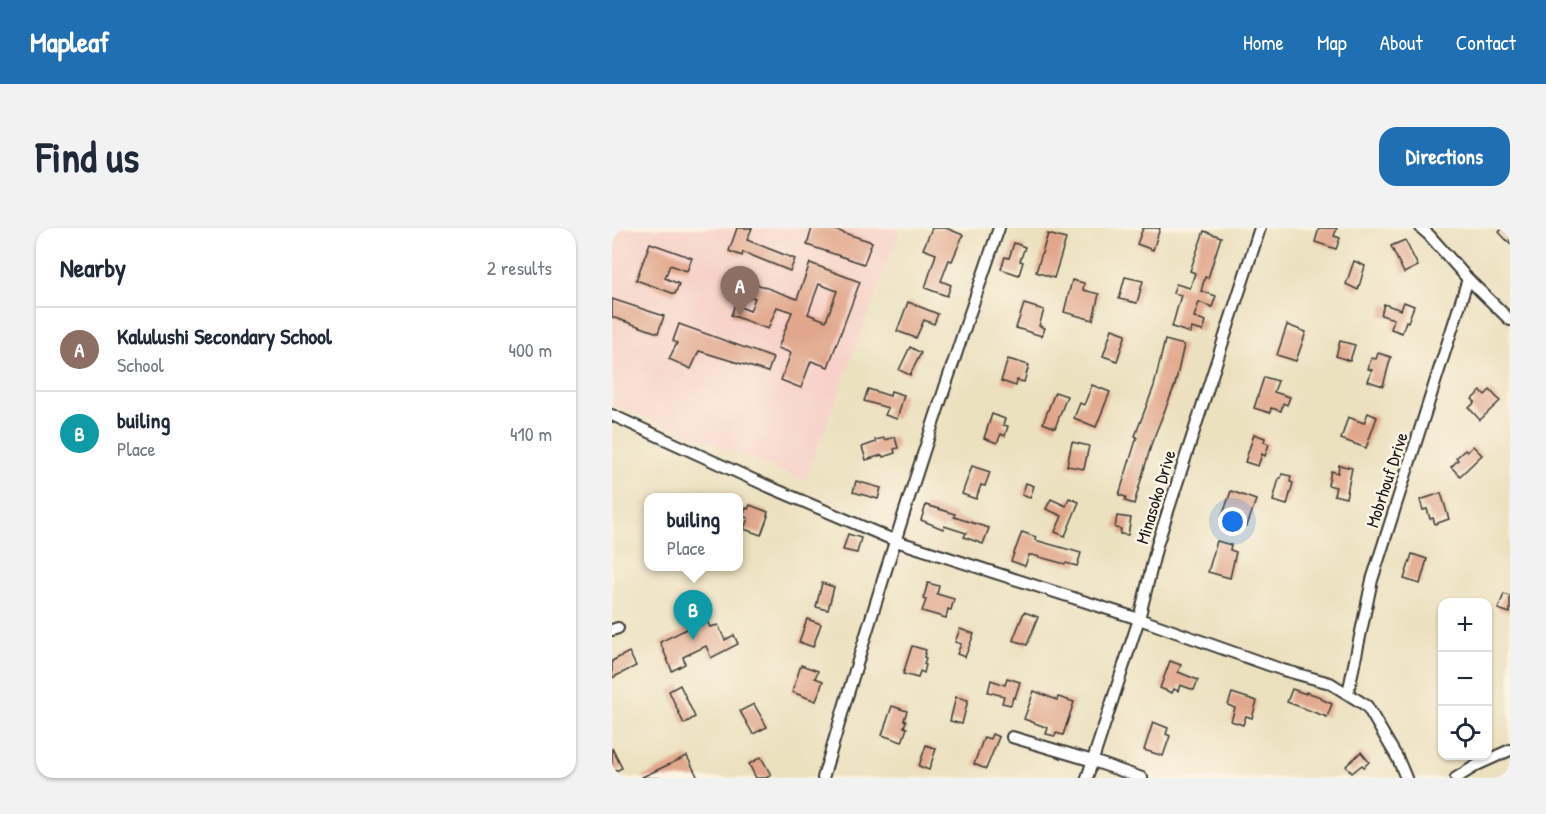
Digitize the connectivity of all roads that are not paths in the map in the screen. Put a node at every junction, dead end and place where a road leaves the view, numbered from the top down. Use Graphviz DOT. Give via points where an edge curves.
graph roads {
  1 [pos="999,228"];
  2 [pos="1260,228"];
  3 [pos="1421,228"];
  4 [pos="1468,279"];
  5 [pos="1510,320"];
  6 [pos="612,415"];
  7 [pos="896,541"];
  8 [pos="1139,619"];
  9 [pos="1348,693"];
  10 [pos="1012,737"];
  11 [pos="1510,750"];
  12 [pos="1093,761"];
  13 [pos="823,778"];
  14 [pos="1087,778"];
  15 [pos="1142,778"];
  16 [pos="1406,778"];
  17 [pos="1456,778"];
  1 -- 7 [label="street"];
  2 -- 8 [label="street, Minasoko Drive" via="1157,545"];
  3 -- 4 [label="street"];
  4 -- 5 [label="street"];
  4 -- 9 [label="street, Mobrhouf Drive" via="1372,580"];
  6 -- 7 [label="street"];
  7 -- 8 [label="street"];
  7 -- 13 [label="street"];
  8 -- 9 [label="street" via="1330,683"];
  8 -- 12 [label="street, Minasoko Drive"];
  9 -- 16 [label="street" via="1374,715"];
  10 -- 12 [label="street"];
  11 -- 17 [label="street"];
  12 -- 14 [label="street, Minasoko Drive"];
  12 -- 15 [label="street"];
}
